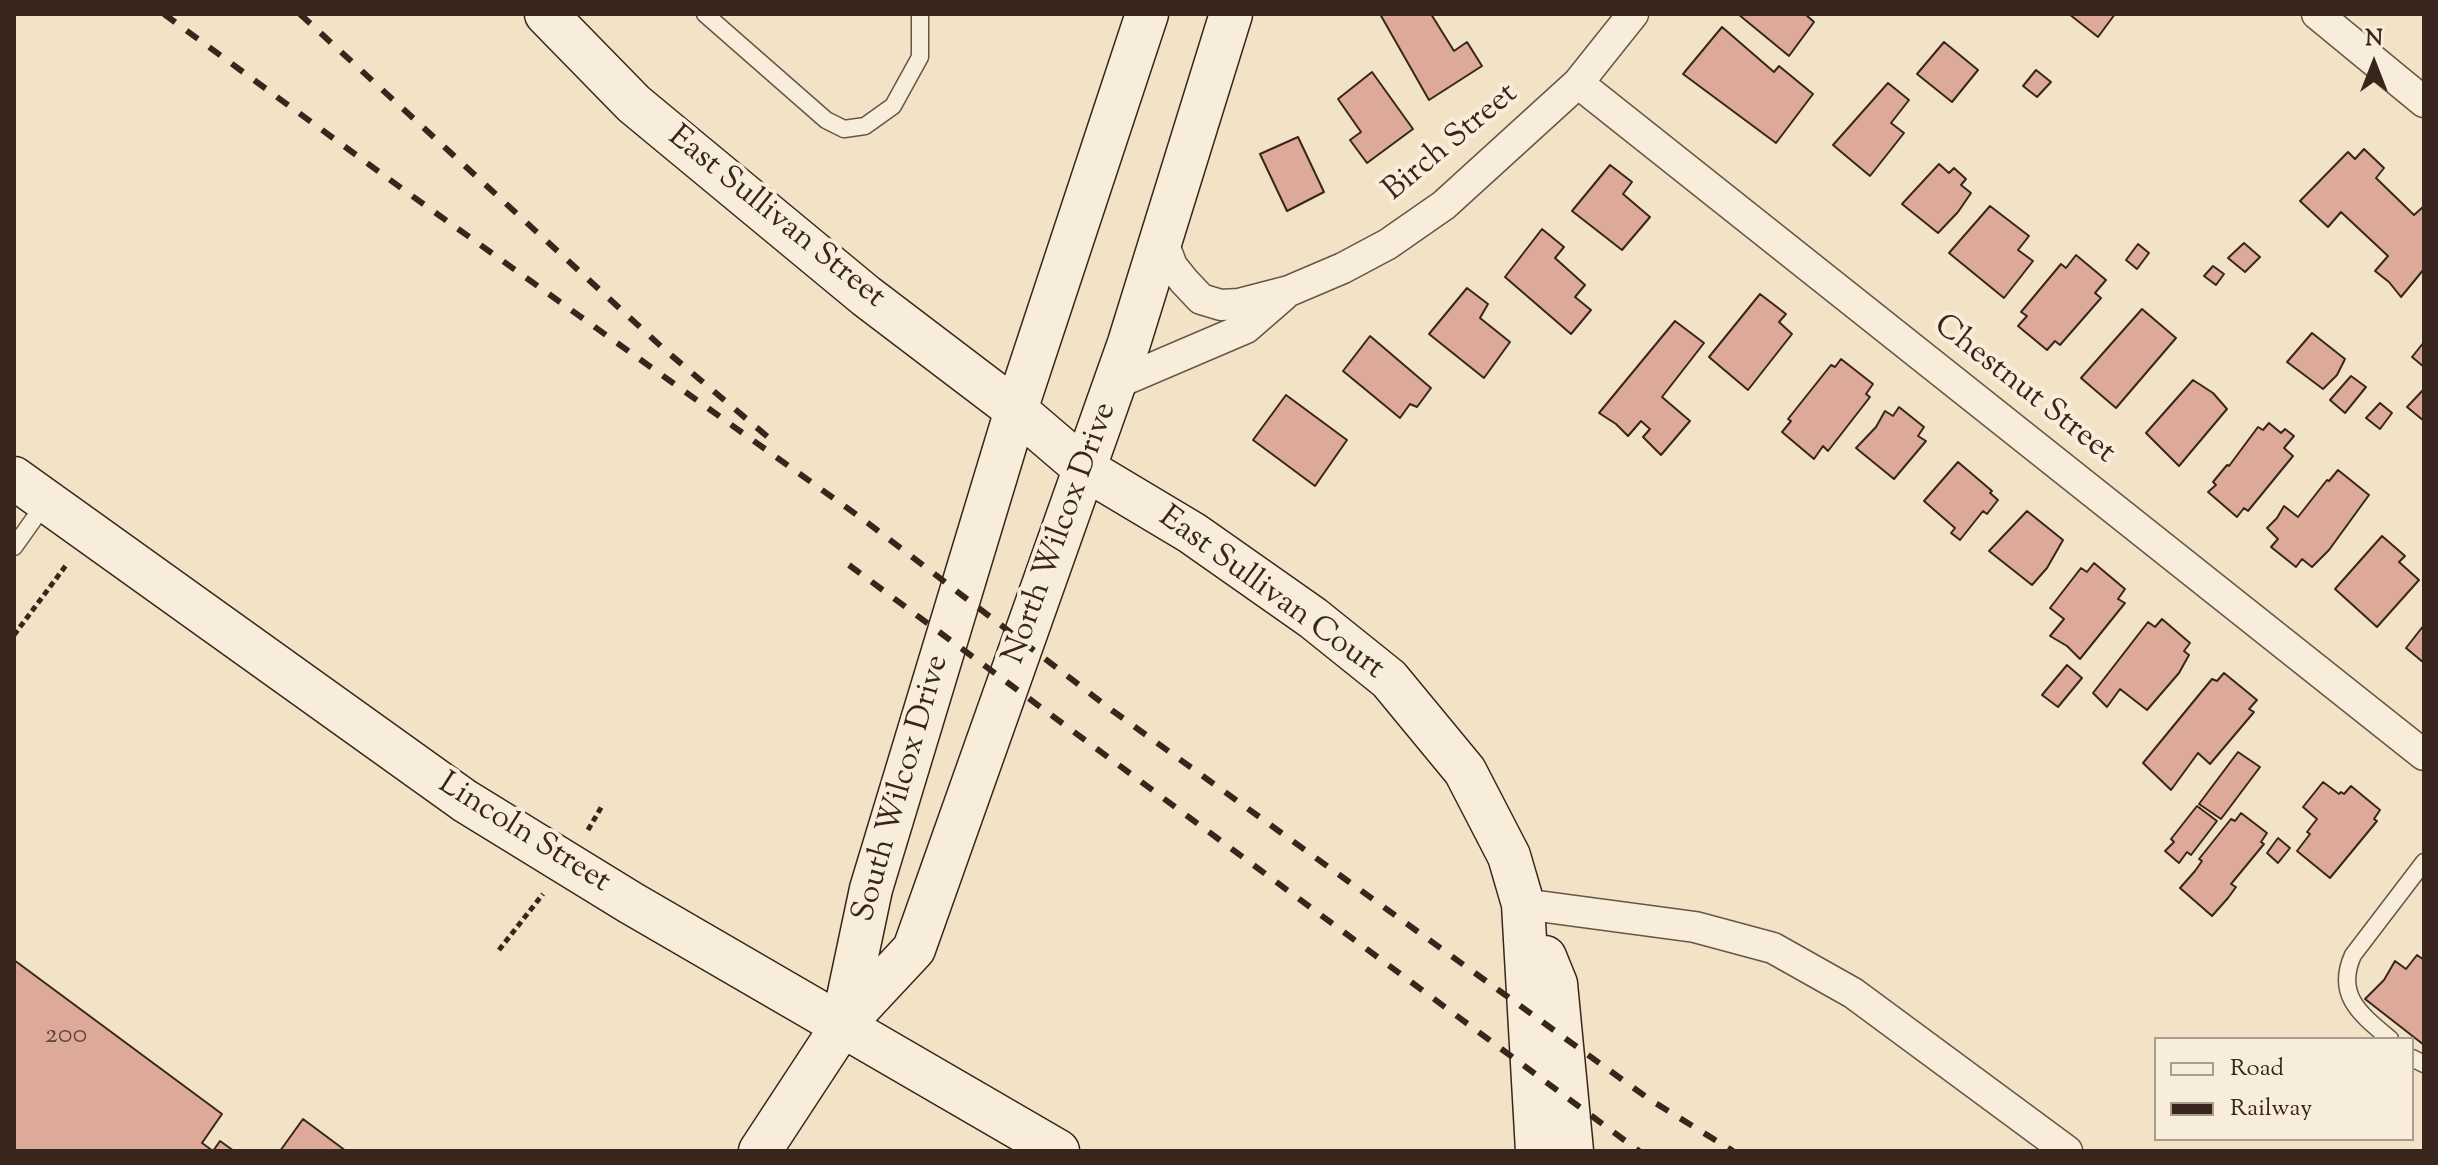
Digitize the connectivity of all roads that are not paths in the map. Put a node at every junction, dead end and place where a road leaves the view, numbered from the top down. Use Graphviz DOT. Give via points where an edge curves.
graph roads {
  1 [pos="546,14"];
  2 [pos="705,14"];
  3 [pos="920,14"];
  4 [pos="1147,14"];
  5 [pos="1231,14"];
  6 [pos="1633,14"];
  7 [pos="2317,14"];
  8 [pos="1578,83"];
  9 [pos="2424,102"];
  10 [pos="1162,240"];
  11 [pos="1289,291"];
  12 [pos="1115,384"];
  13 [pos="1016,410"];
  14 [pos="1085,469"];
  15 [pos="30,490"];
  16 [pos="14,547"];
  17 [pos="2424,755"];
  18 [pos="2424,862"];
  19 [pos="1523,904"];
  20 [pos="842,1026"];
  21 [pos="2388,1037"];
  22 [pos="760,1151"];
  23 [pos="1058,1151"];
  24 [pos="1537,1151"];
  25 [pos="1572,1151"];
  26 [pos="2067,1151"];
  1 -- 13 [label="main road, East Sullivan Street" via="634,104 866,296"];
  2 -- 3 [label="lane" via="826,120 844,129 865,126 893,106 920,57"];
  4 -- 13 [label="main road"];
  5 -- 10 [label="main road, North Wilcox Drive"];
  6 -- 8 [label="street, Birch Street"];
  7 -- 9 [label="street"];
  8 -- 11 [label="street, Birch Street" via="1444,205 1388,244"];
  8 -- 17 [label="street, Chestnut Street"];
  10 -- 11 [label="street, Birch Street" via="1172,266 1201,299 1239,304"];
  10 -- 12 [label="main road, North Wilcox Drive"];
  11 -- 12 [label="street, Birch Street" via="1246,328"];
  12 -- 14 [label="main road, North Wilcox Drive"];
  13 -- 14 [label="main road, East Sullivan Court"];
  13 -- 20 [label="main road, South Wilcox Drive" via="871,889"];
  14 -- 19 [label="main road, East Sullivan Court" via="1192,533 1389,679 1465,771 1509,856"];
  14 -- 20 [label="main road, North Wilcox Drive" via="914,949"];
  15 -- 16 [label="lane"];
  15 -- 20 [label="main road, Lincoln Street" via="465,801"];
  18 -- 21 [label="lane" via="2346,971 2350,999"];
  19 -- 24 [label="main road, East Sullivan Court"];
  19 -- 25 [label="main road" via="1556,984"];
  19 -- 26 [label="street" via="1695,927 1773,948 1853,993"];
  20 -- 22 [label="main road, South Wilcox Drive"];
  20 -- 23 [label="main road, Lincoln Street"];
}
